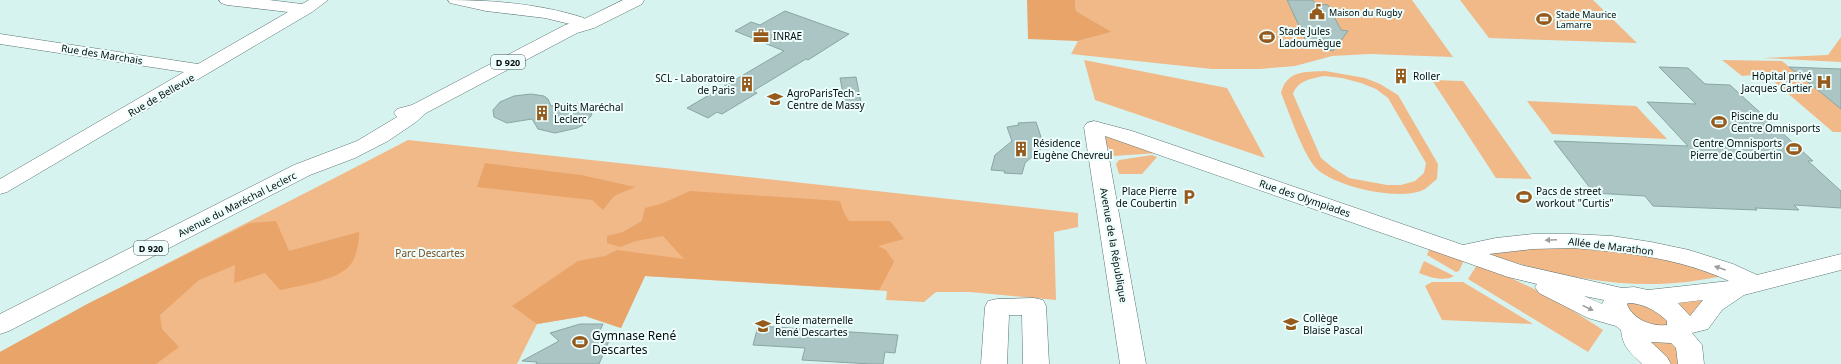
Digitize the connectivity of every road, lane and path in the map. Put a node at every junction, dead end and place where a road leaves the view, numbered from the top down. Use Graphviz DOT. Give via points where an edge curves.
graph roads {
  1 [pos="227,0"];
  2 [pos="456,0"];
  3 [pos="615,0"];
  4 [pos="636,0"];
  5 [pos="313,5"];
  6 [pos="574,24"];
  7 [pos="0,38"];
  8 [pos="203,70"];
  9 [pos="1094,127"];
  10 [pos="0,188"];
  11 [pos="1462,253"];
  12 [pos="1841,262"];
  13 [pos="1516,272"];
  14 [pos="1747,286"];
  15 [pos="1622,296"];
  16 [pos="1649,298"];
  17 [pos="1628,323"];
  18 [pos="0,325"];
  19 [pos="1678,330"];
  20 [pos="994,364"];
  21 [pos="1036,364"];
  22 [pos="1133,364"];
  23 [pos="1658,364"];
  24 [pos="1691,364"];
  1 -- 5 [label="street"];
  2 -- 6 [label="street" via="473,5 504,6 562,16"];
  3 -- 6 [label="main road, Avenue du Maréchal Leclerc / D 920"];
  4 -- 6 [label="main road, Avenue du Maréchal Leclerc / D 920" via="588,24"];
  5 -- 8 [label="street, Rue de Bellevue"];
  6 -- 18 [label="main road, Avenue du Maréchal Leclerc / D 920" via="419,109 410,118 372,140 329,162 302,170"];
  7 -- 8 [label="street, Rue des Marchais"];
  8 -- 10 [label="street, Rue de Bellevue"];
  9 -- 11 [label="street, Rue des Olympiades" via="1125,135"];
  9 -- 22 [label="street, Avenue de la République" via="1117,253"];
  11 -- 13 [label="street, Rue des Olympiades"];
  14 -- 11 [label="street, Allée de Marathon, one-way" via="1728,271 1671,254 1576,240 1518,241"];
  12 -- 14 [label="street"];
  13 -- 15 [label="street, Rue des Olympiades"];
  13 -- 17 [label="street, Rue des Olympiades, one-way" via="1597,312"];
  14 -- 16 [label="street"];
  14 -- 19 [label="street, Rue des Olympiades" via="1713,304 1699,323"];
  15 -- 16 [label="street, Rue des Olympiades"];
  15 -- 17 [label="street" via="1616,299 1614,308"];
  16 -- 19 [label="street" via="1676,314 1680,321"];
  17 -- 19 [label="street, Rue des Olympiades" via="1652,334 1662,335"];
  17 -- 23 [label="street" via="1635,342"];
  19 -- 24 [label="street" via="1689,345"];
  20 -- 21 [label="street" via="997,307 1034,306"];
}
